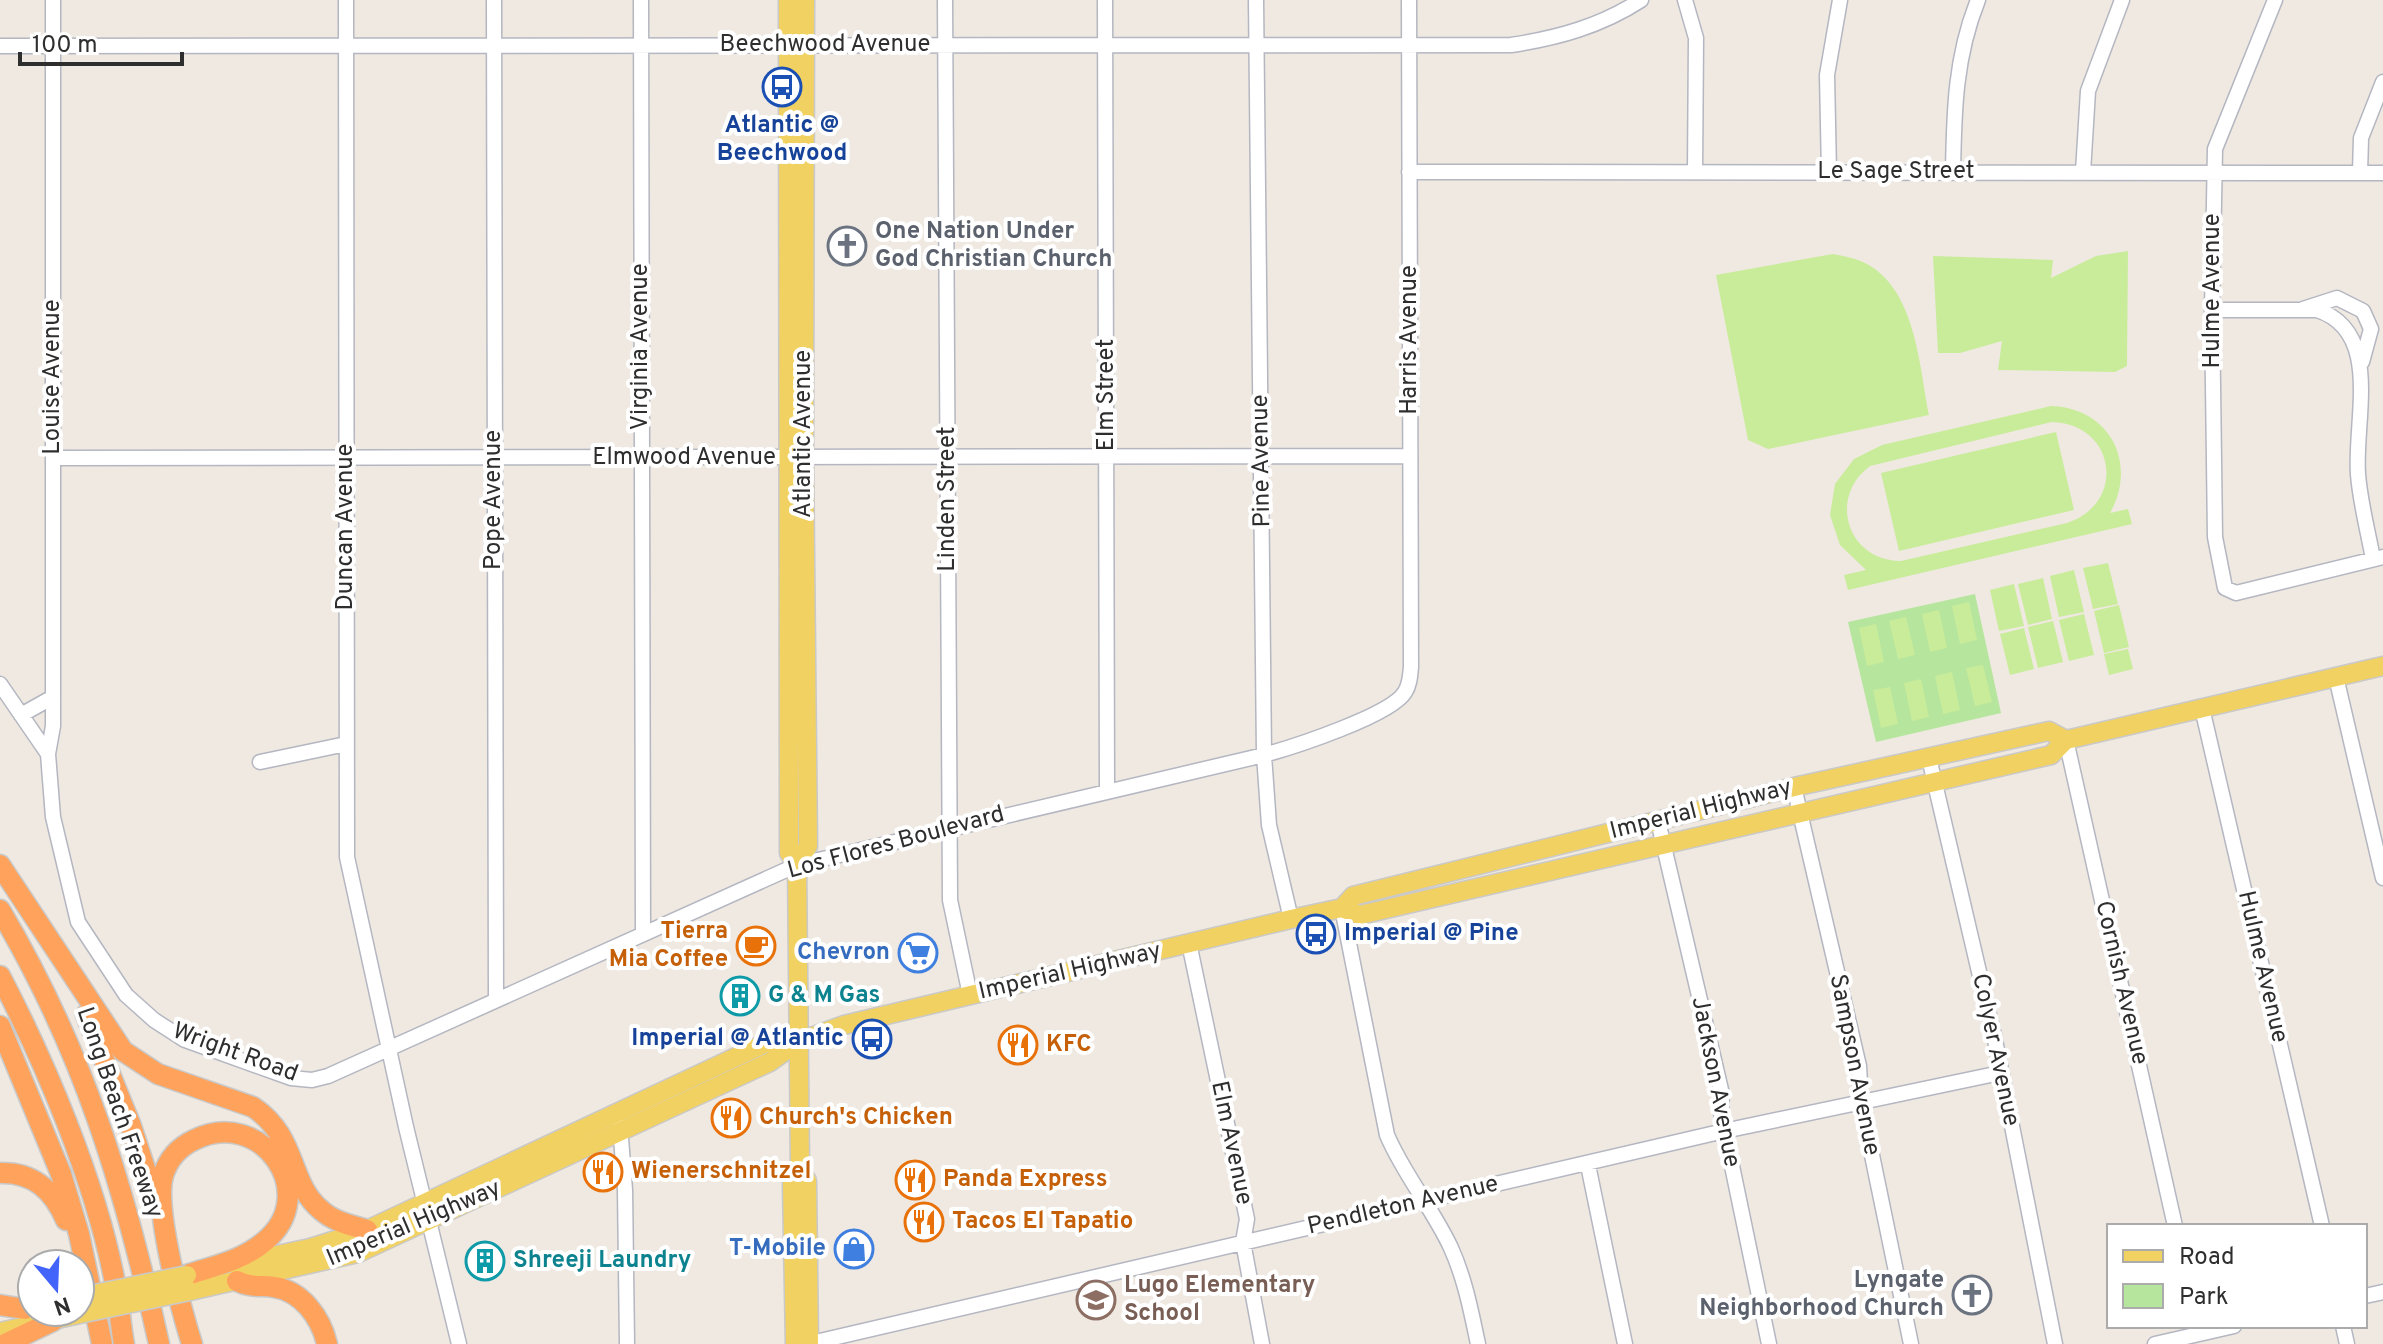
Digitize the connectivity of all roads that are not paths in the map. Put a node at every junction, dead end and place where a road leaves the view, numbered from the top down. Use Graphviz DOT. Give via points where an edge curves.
graph roads {
  1 [pos="53,0"];
  2 [pos="346,0"];
  3 [pos="494,0"];
  4 [pos="641,0"];
  5 [pos="788,0"];
  6 [pos="805,0"];
  7 [pos="945,0"];
  8 [pos="1105,0"];
  9 [pos="1256,0"];
  10 [pos="1409,0"];
  11 [pos="1641,0"];
  12 [pos="1685,0"];
  13 [pos="1840,0"];
  14 [pos="1978,0"];
  15 [pos="2122,0"];
  16 [pos="2275,0"];
  17 [pos="1105,44"];
  18 [pos="947,45"];
  19 [pos="1256,45"];
  20 [pos="1409,45"];
  21 [pos="0,46"];
  22 [pos="53,46"];
  23 [pos="346,46"];
  24 [pos="494,46"];
  25 [pos="641,46"];
  26 [pos="796,46"];
  27 [pos="2383,82"];
  28 [pos="1409,172"];
  29 [pos="1695,172"];
  30 [pos="1953,172"];
  31 [pos="2083,172"];
  32 [pos="2214,172"];
  33 [pos="1829,173"];
  34 [pos="2360,173"];
  35 [pos="2383,173"];
  36 [pos="2303,309"];
  37 [pos="2212,310"];
  38 [pos="2362,362"];
  39 [pos="1262,456"];
  40 [pos="1410,456"];
  41 [pos="53,458"];
  42 [pos="494,458"];
  43 [pos="641,458"];
  44 [pos="796,458"];
  45 [pos="948,458"];
  46 [pos="1108,458"];
  47 [pos="346,459"];
  48 [pos="2378,558"];
  49 [pos="2383,666"];
  50 [pos="2336,677"];
  51 [pos="1410,679"];
  52 [pos="0,684"];
  53 [pos="53,697"];
  54 [pos="2202,708"];
  55 [pos="21,715"];
  56 [pos="2066,740"];
  57 [pos="346,744"];
  58 [pos="48,754"];
  59 [pos="1264,755"];
  60 [pos="1929,758"];
  61 [pos="260,762"];
  62 [pos="1935,781"];
  63 [pos="1794,787"];
  64 [pos="1107,789"];
  65 [pos="1797,813"];
  66 [pos="1658,821"];
  67 [pos="948,827"];
  68 [pos="1664,843"];
  69 [pos="0,865"];
  70 [pos="797,865"];
  71 [pos="2383,878"];
  72 [pos="1342,908"];
  73 [pos="0,910"];
  74 [pos="1291,919"];
  75 [pos="643,934"];
  76 [pos="1189,943"];
  77 [pos="55,950"];
  78 [pos="0,976"];
  79 [pos="970,995"];
  80 [pos="496,999"];
  81 [pos="0,1026"];
  82 [pos="800,1041"];
  83 [pos="390,1049"];
  84 [pos="2000,1073"];
  85 [pos="1861,1102"];
  86 [pos="617,1111"];
  87 [pos="1724,1131"];
  88 [pos="622,1133"];
  89 [pos="1588,1165"];
  90 [pos="800,1168"];
  91 [pos="0,1173"];
  92 [pos="1424,1202"];
  93 [pos="424,1203"];
  94 [pos="431,1222"];
  95 [pos="2175,1224"];
  96 [pos="2322,1224"];
  97 [pos="367,1230"];
  98 [pos="1243,1242"];
  99 [pos="169,1243"];
  100 [pos="77,1248"];
  101 [pos="81,1248"];
  102 [pos="237,1281"];
  103 [pos="189,1283"];
  104 [pos="96,1302"];
  105 [pos="96,1320"];
  106 [pos="184,1320"];
  107 [pos="38,1328"];
  108 [pos="2226,1328"];
  109 [pos="2197,1335"];
  110 [pos="100,1341"];
  111 [pos="5,1344"];
  112 [pos="124,1344"];
  113 [pos="159,1344"];
  114 [pos="186,1344"];
  115 [pos="192,1344"];
  116 [pos="327,1344"];
  117 [pos="459,1344"];
  118 [pos="627,1344"];
  119 [pos="795,1344"];
  120 [pos="808,1344"];
  121 [pos="1262,1344"];
  122 [pos="1478,1344"];
  123 [pos="1625,1344"];
  124 [pos="1769,1344"];
  125 [pos="1911,1344"];
  126 [pos="2055,1344"];
  127 [pos="2155,1344"];
  1 -- 22 [label="street, Louise Avenue"];
  2 -- 23 [label="street, Duncan Avenue"];
  3 -- 24 [label="street, Pope Avenue"];
  4 -- 25 [label="street, Virginia Avenue"];
  5 -- 26 [label="main road, Atlantic Avenue"];
  6 -- 26 [label="main road, Atlantic Avenue"];
  7 -- 18 [label="street, Linden Street"];
  8 -- 17 [label="street, Elm Street"];
  9 -- 19 [label="street, Pine Avenue"];
  10 -- 20 [label="street, Harris Avenue"];
  11 -- 20 [label="street, Beechwood Avenue" via="1602,22 1541,41"];
  12 -- 29 [label="street" via="1696,38"];
  13 -- 33 [label="street" via="1827,75"];
  14 -- 30 [label="street" via="1956,78"];
  15 -- 31 [label="street" via="2088,91"];
  16 -- 32 [label="street, Hulme Avenue" via="2215,149"];
  17 -- 18 [label="street, Beechwood Avenue"];
  17 -- 19 [label="street, Beechwood Avenue"];
  17 -- 46 [label="street, Elm Street"];
  18 -- 26 [label="street, Beechwood Avenue"];
  18 -- 45 [label="street, Linden Street"];
  19 -- 20 [label="street, Beechwood Avenue"];
  19 -- 39 [label="street, Pine Avenue"];
  20 -- 28 [label="street, Harris Avenue"];
  21 -- 22 [label="street, Beechwood Avenue"];
  22 -- 23 [label="street, Beechwood Avenue"];
  22 -- 41 [label="street, Louise Avenue"];
  23 -- 24 [label="street, Beechwood Avenue"];
  23 -- 47 [label="street, Duncan Avenue"];
  24 -- 25 [label="street, Beechwood Avenue"];
  24 -- 42 [label="street, Pope Avenue"];
  25 -- 26 [label="street, Beechwood Avenue"];
  25 -- 43 [label="street, Virginia Avenue"];
  26 -- 44 [label="main road, Atlantic Avenue"];
  27 -- 34 [label="street" via="2361,138"];
  28 -- 29 [label="street, Le Sage Street"];
  28 -- 40 [label="street, Harris Avenue"];
  29 -- 33 [label="street, Le Sage Street"];
  30 -- 31 [label="street, Le Sage Street"];
  30 -- 33 [label="street, Le Sage Street"];
  31 -- 32 [label="street, Le Sage Street"];
  32 -- 34 [label="street, Le Sage Street"];
  32 -- 37 [label="street, Hulme Avenue"];
  34 -- 35 [label="street, Le Sage Street"];
  36 -- 37 [label="street"];
  36 -- 38 [label="street" via="2330,314 2343,324 2359,347"];
  36 -- 38 [label="street" via="2337,298 2363,311 2371,329"];
  37 -- 48 [label="street, Hulme Avenue" via="2215,537 2222,584 2229,592"];
  38 -- 48 [label="street" via="2358,474"];
  39 -- 40 [label="street, Elmwood Avenue"];
  39 -- 46 [label="street, Elmwood Avenue"];
  39 -- 59 [label="street, Pine Avenue"];
  40 -- 51 [label="street, Harris Avenue"];
  41 -- 47 [label="street, Elmwood Avenue"];
  41 -- 53 [label="street, Louise Avenue"];
  42 -- 43 [label="street, Elmwood Avenue"];
  42 -- 47 [label="street, Elmwood Avenue"];
  42 -- 80 [label="street, Pope Avenue"];
  43 -- 44 [label="street, Elmwood Avenue"];
  43 -- 75 [label="street, Virginia Avenue"];
  44 -- 45 [label="street, Elmwood Avenue"];
  44 -- 70 [label="main road, Atlantic Avenue" via="808,846"];
  45 -- 46 [label="street, Elmwood Avenue"];
  45 -- 67 [label="street, Linden Street"];
  46 -- 64 [label="street, Elm Street"];
  47 -- 57 [label="street, Duncan Avenue"];
  49 -- 50 [label="main road, Imperial Highway"];
  50 -- 54 [label="main road, Imperial Highway"];
  50 -- 71 [label="street"];
  51 -- 59 [label="street, Los Flores Boulevard" via="1405,693 1388,706 1332,733"];
  52 -- 55 [label="street"];
  53 -- 55 [label="street"];
  53 -- 58 [label="street, Louise Avenue"];
  54 -- 56 [label="main road, Imperial Highway"];
  54 -- 96 [label="street, Hulme Avenue"];
  55 -- 58 [label="street"];
  56 -- 60 [label="main road, Imperial Highway" via="2049,731"];
  56 -- 62 [label="main road, Imperial Highway" via="2051,755"];
  56 -- 95 [label="street, Cornish Avenue"];
  57 -- 61 [label="street"];
  57 -- 83 [label="street, Duncan Avenue" via="348,872"];
  58 -- 83 [label="street, Wright Road" via="53,817 78,922 126,995 154,1020 185,1040 300,1080 321,1078"];
  59 -- 64 [label="street, Los Flores Boulevard"];
  59 -- 74 [label="street, Pine Avenue" via="1269,825"];
  60 -- 62 [label="street, Colyer Avenue"];
  60 -- 63 [label="main road, Imperial Highway"];
  62 -- 65 [label="main road, Imperial Highway"];
  62 -- 84 [label="street, Colyer Avenue"];
  63 -- 65 [label="street, Sampson Avenue"];
  63 -- 66 [label="main road, Imperial Highway"];
  64 -- 67 [label="street, Los Flores Boulevard"];
  65 -- 68 [label="main road, Imperial Highway"];
  65 -- 85 [label="street, Sampson Avenue" via="1859,1066"];
  66 -- 68 [label="street, Jackson Avenue"];
  66 -- 72 [label="main road, Imperial Highway" via="1353,896"];
  67 -- 70 [label="street, Los Flores Boulevard"];
  67 -- 79 [label="street, Linden Street" via="950,900"];
  68 -- 72 [label="main road, Imperial Highway" via="1360,915"];
  68 -- 87 [label="street, Jackson Avenue" via="1722,1094"];
  69 -- 77 [label="highway"];
  70 -- 75 [label="street, Los Flores Boulevard"];
  70 -- 82 [label="main road, Atlantic Avenue"];
  72 -- 74 [label="main road, Imperial Highway"];
  72 -- 92 [label="street" via="1387,1135"];
  73 -- 113 [label="highway, Long Beach Freeway" via="54,1006 82,1071 129,1213"];
  74 -- 76 [label="main road, Imperial Highway"];
  75 -- 80 [label="street, Los Flores Boulevard"];
  76 -- 79 [label="main road, Imperial Highway"];
  76 -- 98 [label="street, Elm Avenue" via="1247,1219"];
  77 -- 97 [label="highway" via="123,1051 150,1071 265,1115 283,1135 318,1209"];
  77 -- 99 [label="highway" via="109,1069"];
  78 -- 112 [label="highway" via="76,1151 114,1276"];
  79 -- 82 [label="main road, Imperial Highway"];
  80 -- 83 [label="street, Los Flores Boulevard"];
  81 -- 101 [label="highway" via="61,1174"];
  82 -- 86 [label="main road, Imperial Highway" via="766,1043"];
  82 -- 88 [label="main road, Imperial Highway" via="770,1062"];
  82 -- 90 [label="main road, Atlantic Avenue"];
  83 -- 93 [label="street"];
  84 -- 85 [label="street, Pendleton Avenue"];
  84 -- 126 [label="street, Colyer Avenue"];
  85 -- 87 [label="street, Pendleton Avenue"];
  85 -- 125 [label="street, Sampson Avenue"];
  86 -- 88 [label="street"];
  86 -- 93 [label="main road, Imperial Highway"];
  87 -- 89 [label="street, Pendleton Avenue"];
  87 -- 124 [label="street, Jackson Avenue"];
  88 -- 94 [label="main road, Imperial Highway"];
  88 -- 118 [label="street"];
  89 -- 92 [label="street, Pendleton Avenue"];
  89 -- 123 [label="street"];
  90 -- 119 [label="main road, Atlantic Avenue" via="792,1184"];
  90 -- 120 [label="main road, Atlantic Avenue" via="807,1181"];
  91 -- 100 [label="highway" via="31,1177 47,1189 60,1205"];
  92 -- 98 [label="street, Pendleton Avenue"];
  92 -- 122 [label="street" via="1465,1283"];
  93 -- 94 [label="street"];
  93 -- 97 [label="main road, Imperial Highway"];
  94 -- 102 [label="main road, Imperial Highway" via="346,1257"];
  94 -- 117 [label="street"];
  97 -- 103 [label="main road, Imperial Highway"];
  98 -- 120 [label="street, Pendleton Avenue"];
  98 -- 121 [label="street, Elm Avenue"];
  99 -- 103 [label="highway" via="161,1192 173,1155 201,1136 232,1131 262,1143 274,1155 288,1194 275,1232"];
  99 -- 106 [label="highway"];
  102 -- 103 [label="main road, Imperial Highway"];
  102 -- 116 [label="highway" via="248,1287 285,1289 297,1297 319,1321"];
  103 -- 104 [label="main road, Imperial Highway, bridge"];
  105 -- 110 [label="highway"];
  106 -- 114 [label="highway"];
  106 -- 115 [label="highway"];
  107 -- 111 [label="highway"];
  108 -- 109 [label="street"];
  109 -- 127 [label="street"];
}
